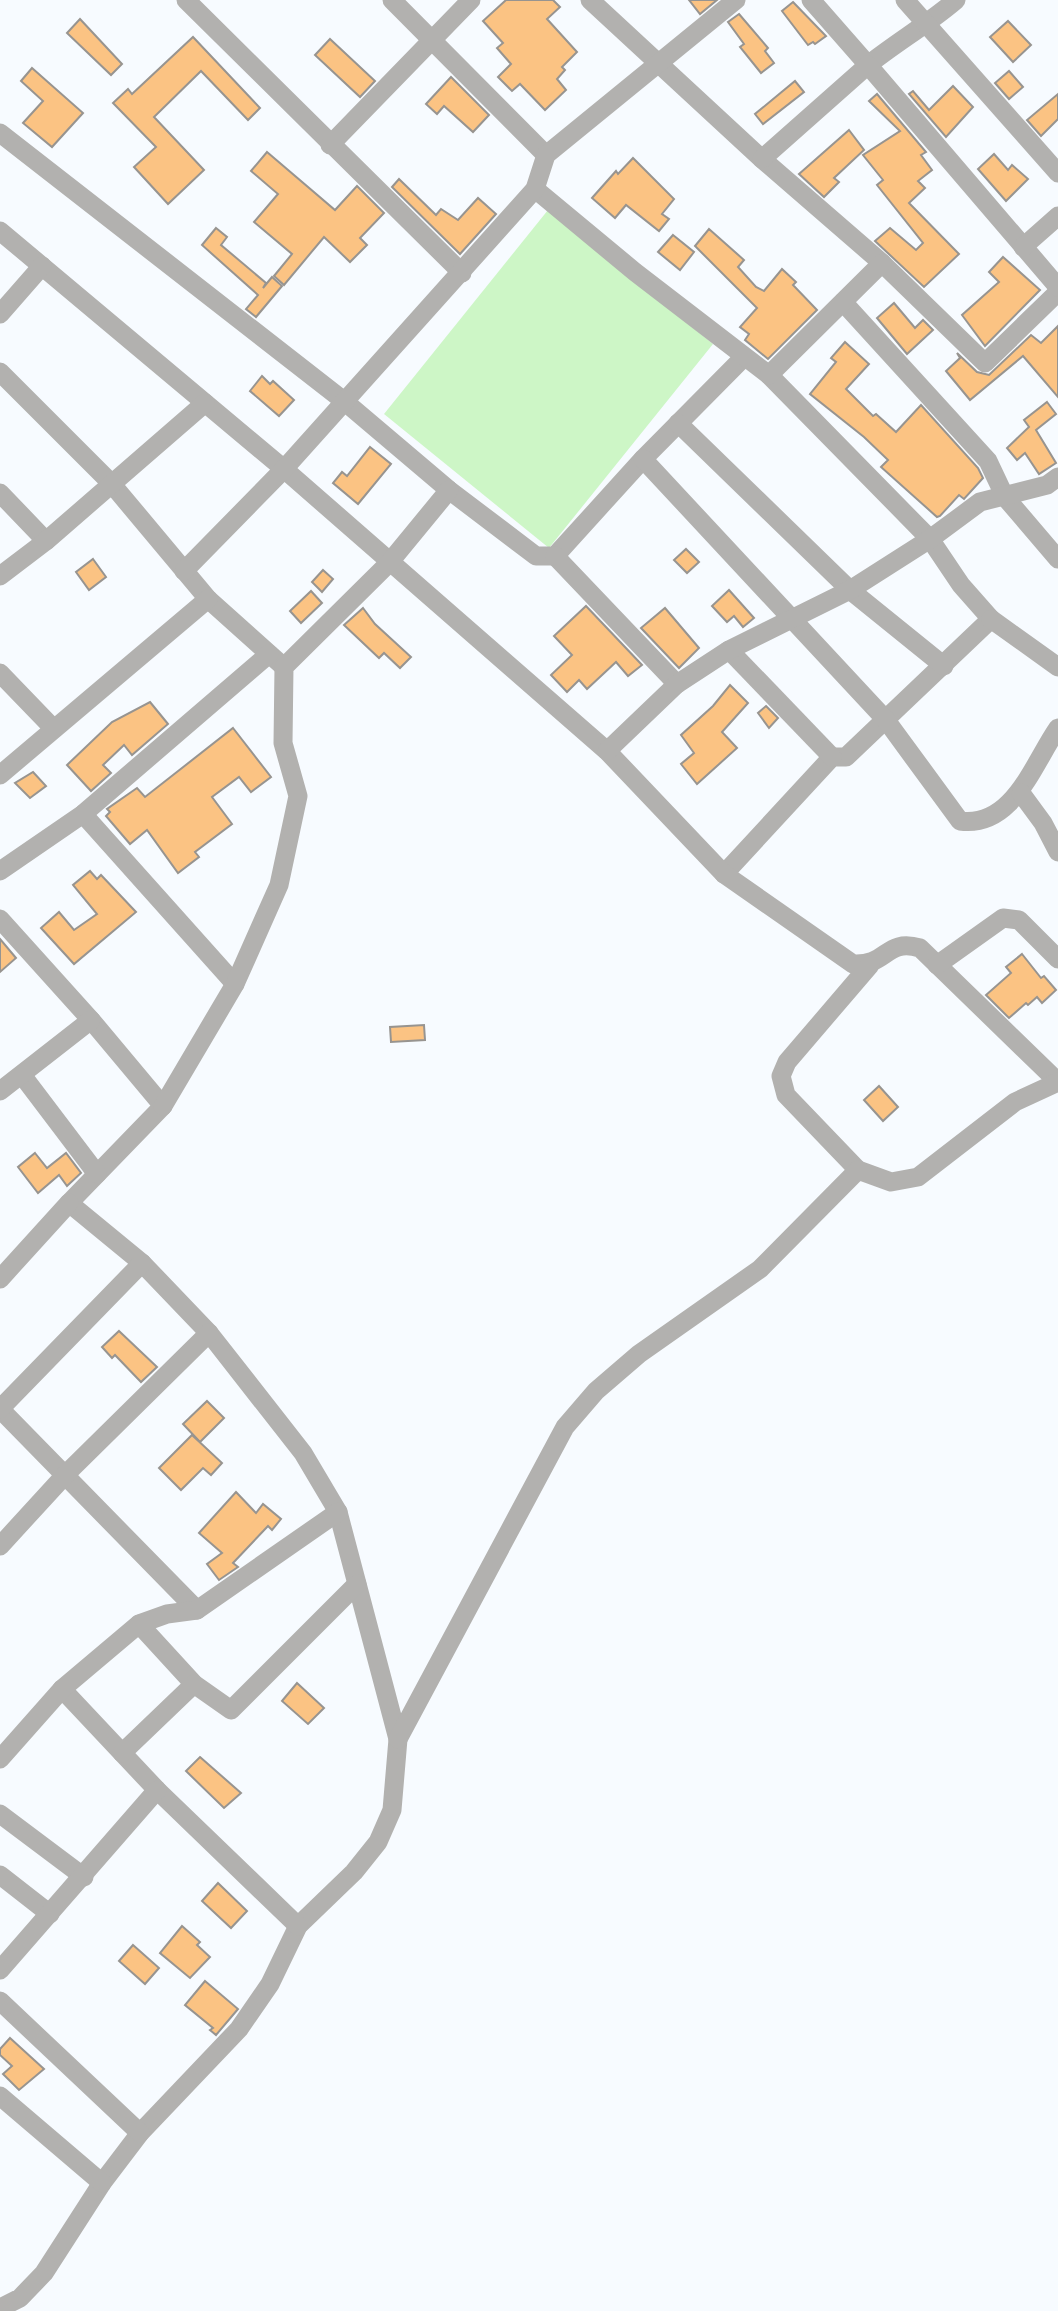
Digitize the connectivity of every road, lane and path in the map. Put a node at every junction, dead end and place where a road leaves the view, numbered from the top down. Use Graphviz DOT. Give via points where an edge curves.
graph roads {
  1 [pos="186,0"];
  2 [pos="392,0"];
  3 [pos="471,0"];
  4 [pos="590,0"];
  5 [pos="736,0"];
  6 [pos="811,0"];
  7 [pos="905,0"];
  8 [pos="956,0"];
  9 [pos="927,26"];
  10 [pos="432,38"];
  11 [pos="660,65"];
  12 [pos="867,65"];
  13 [pos="0,133"];
  14 [pos="330,145"];
  15 [pos="546,155"];
  16 [pos="762,159"];
  17 [pos="1058,173"];
  18 [pos="535,189"];
  19 [pos="1058,216"];
  20 [pos="0,230"];
  21 [pos="1023,247"];
  22 [pos="882,263"];
  23 [pos="42,266"];
  24 [pos="461,273"];
  25 [pos="1058,287"];
  26 [pos="1058,292"];
  27 [pos="843,302"];
  28 [pos="0,314"];
  29 [pos="744,357"];
  30 [pos="0,372"];
  31 [pos="769,375"];
  32 [pos="344,401"];
  33 [pos="205,402"];
  34 [pos="678,423"];
  35 [pos="643,459"];
  36 [pos="284,469"];
  37 [pos="1058,477"];
  38 [pos="111,483"];
  39 [pos="449,489"];
  40 [pos="0,493"];
  41 [pos="1005,497"];
  42 [pos="930,539"];
  43 [pos="46,541"];
  44 [pos="555,556"];
  45 [pos="1058,559"];
  46 [pos="390,563"];
  47 [pos="184,571"];
  48 [pos="0,576"];
  49 [pos="850,590"];
  50 [pos="208,600"];
  51 [pos="793,618"];
  52 [pos="991,619"];
  53 [pos="729,650"];
  54 [pos="269,654"];
  55 [pos="944,666"];
  56 [pos="284,667"];
  57 [pos="1058,667"];
  58 [pos="0,673"];
  59 [pos="677,684"];
  60 [pos="886,720"];
  61 [pos="53,728"];
  62 [pos="1058,728"];
  63 [pos="607,751"];
  64 [pos="832,757"];
  65 [pos="0,775"];
  66 [pos="1021,793"];
  67 [pos="83,814"];
  68 [pos="1057,849"];
  69 [pos="0,871"];
  70 [pos="724,874"];
  71 [pos="0,919"];
  72 [pos="1058,959"];
  73 [pos="870,965"];
  74 [pos="937,965"];
  75 [pos="235,984"];
  76 [pos="91,1020"];
  77 [pos="22,1075"];
  78 [pos="1058,1082"];
  79 [pos="0,1091"];
  80 [pos="163,1106"];
  81 [pos="858,1170"];
  82 [pos="97,1174"];
  83 [pos="69,1203"];
  84 [pos="142,1263"];
  85 [pos="0,1279"];
  86 [pos="209,1333"];
  87 [pos="0,1409"];
  88 [pos="66,1474"];
  89 [pos="338,1512"];
  90 [pos="2,1539"];
  91 [pos="357,1584"];
  92 [pos="197,1610"];
  93 [pos="139,1625"];
  94 [pos="194,1684"];
  95 [pos="62,1689"];
  96 [pos="398,1739"];
  97 [pos="122,1754"];
  98 [pos="0,1759"];
  99 [pos="157,1790"];
  100 [pos="0,1814"];
  101 [pos="0,1875"];
  102 [pos="84,1877"];
  103 [pos="50,1914"];
  104 [pos="298,1926"];
  105 [pos="0,1970"];
  106 [pos="0,2001"];
  107 [pos="0,2096"];
  108 [pos="140,2133"];
  109 [pos="102,2183"];
  110 [pos="0,2308"];
  1 -- 14 [label="street"];
  2 -- 10 [label="street"];
  3 -- 10 [label="street"];
  4 -- 11 [label="street"];
  5 -- 11 [label="street"];
  6 -- 12 [label="street"];
  7 -- 9 [label="street"];
  8 -- 9 [label="street"];
  9 -- 12 [label="street"];
  9 -- 17 [label="street"];
  10 -- 14 [label="street"];
  10 -- 15 [label="street"];
  11 -- 15 [label="street"];
  11 -- 16 [label="street"];
  12 -- 16 [label="street"];
  12 -- 21 [label="street"];
  13 -- 32 [label="street"];
  14 -- 24 [label="street"];
  15 -- 18 [label="street"];
  16 -- 22 [label="street"];
  18 -- 24 [label="street"];
  18 -- 29 [label="street"];
  19 -- 21 [label="street"];
  20 -- 23 [label="street"];
  21 -- 25 [label="street"];
  22 -- 26 [label="street" via="985,363"];
  22 -- 27 [label="street"];
  23 -- 28 [label="street"];
  23 -- 33 [label="street"];
  24 -- 32 [label="street"];
  27 -- 31 [label="street"];
  27 -- 41 [label="street" via="988,461"];
  29 -- 31 [label="street"];
  29 -- 34 [label="street"];
  30 -- 38 [label="street"];
  31 -- 42 [label="street"];
  32 -- 36 [label="street"];
  32 -- 39 [label="street"];
  33 -- 36 [label="street"];
  33 -- 38 [label="street"];
  34 -- 35 [label="street"];
  34 -- 49 [label="street"];
  35 -- 44 [label="street"];
  35 -- 51 [label="street"];
  36 -- 46 [label="street"];
  36 -- 47 [label="street"];
  37 -- 41 [label="street" via="1047,485"];
  38 -- 43 [label="street"];
  38 -- 47 [label="street"];
  39 -- 44 [label="street" via="536,556"];
  39 -- 46 [label="street"];
  40 -- 43 [label="street"];
  41 -- 42 [label="street" via="980,502"];
  41 -- 45 [label="street"];
  42 -- 49 [label="street"];
  42 -- 52 [label="street"];
  43 -- 48 [label="street"];
  44 -- 59 [label="street"];
  46 -- 56 [label="street"];
  46 -- 63 [label="street"];
  47 -- 50 [label="street"];
  49 -- 51 [label="street"];
  49 -- 55 [label="street"];
  50 -- 54 [label="street"];
  50 -- 61 [label="street"];
  51 -- 53 [label="street"];
  51 -- 60 [label="street"];
  52 -- 55 [label="street"];
  52 -- 57 [label="street"];
  53 -- 59 [label="street"];
  53 -- 64 [label="street"];
  54 -- 56 [label="street"];
  54 -- 67 [label="street"];
  55 -- 60 [label="street"];
  56 -- 75 [label="street" via="282,743 298,796 279,885"];
  58 -- 61 [label="street"];
  59 -- 63 [label="street"];
  60 -- 64 [label="street" via="846,757"];
  60 -- 66 [label="street" via="960,821 991,818"];
  61 -- 65 [label="street"];
  62 -- 66 [label="street" via="1026,777"];
  63 -- 70 [label="street"];
  64 -- 70 [label="street"];
  66 -- 68 [label="street"];
  67 -- 69 [label="street"];
  67 -- 75 [label="street"];
  70 -- 73 [label="street" via="822,945 853,964"];
  71 -- 76 [label="street"];
  72 -- 74 [label="street" via="1011,917 1003,918"];
  73 -- 74 [label="street" via="896,946 908,945 920,948"];
  73 -- 81 [label="street" via="787,1062 781,1076 786,1095"];
  74 -- 78 [label="street"];
  75 -- 80 [label="street"];
  76 -- 77 [label="street"];
  76 -- 80 [label="street"];
  77 -- 79 [label="street"];
  77 -- 82 [label="street"];
  78 -- 81 [label="street" via="1015,1102 918,1177 891,1182"];
  80 -- 82 [label="street"];
  81 -- 96 [label="street" via="760,1269 639,1354 596,1391 565,1427"];
  82 -- 83 [label="street"];
  83 -- 84 [label="street"];
  83 -- 85 [label="street"];
  84 -- 86 [label="street"];
  84 -- 87 [label="street"];
  86 -- 88 [label="street"];
  86 -- 89 [label="street" via="303,1453"];
  87 -- 88 [label="street"];
  88 -- 90 [label="street"];
  88 -- 92 [label="street"];
  89 -- 91 [label="street"];
  89 -- 92 [label="street"];
  91 -- 94 [label="street" via="234,1709 227,1709"];
  91 -- 96 [label="street"];
  92 -- 93 [label="street" via="167,1614"];
  93 -- 94 [label="street"];
  93 -- 95 [label="street"];
  94 -- 97 [label="street"];
  95 -- 97 [label="street"];
  95 -- 98 [label="street"];
  96 -- 104 [label="street" via="391,1810 378,1842"];
  97 -- 99 [label="street"];
  99 -- 102 [label="street"];
  99 -- 104 [label="street"];
  100 -- 102 [label="street"];
  101 -- 103 [label="street"];
  102 -- 103 [label="street"];
  103 -- 105 [label="street"];
  104 -- 108 [label="street" via="270,1984 239,2029"];
  106 -- 108 [label="street"];
  107 -- 109 [label="street"];
  108 -- 109 [label="street"];
  109 -- 110 [label="street" via="44,2273 20,2298"];
}
